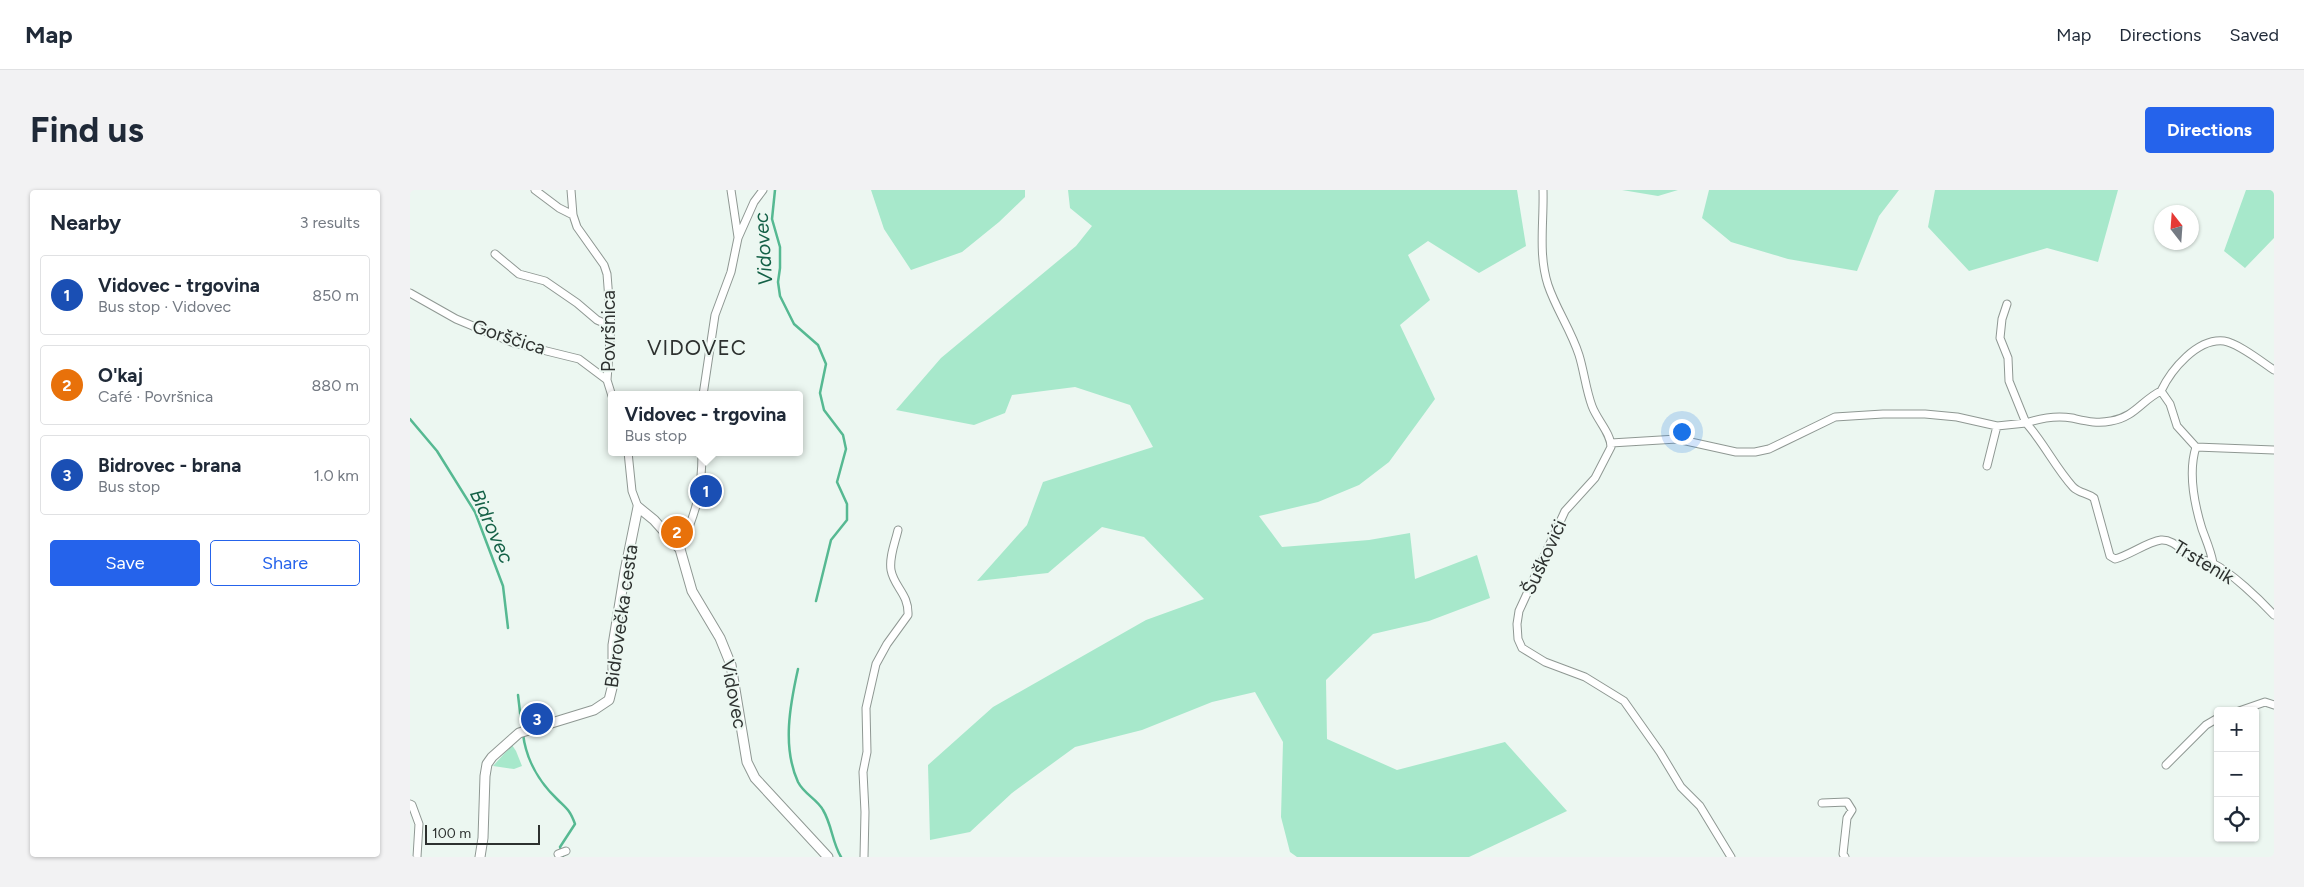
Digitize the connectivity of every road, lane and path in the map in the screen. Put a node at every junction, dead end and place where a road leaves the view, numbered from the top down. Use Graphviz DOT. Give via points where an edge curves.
graph roads {
  1 [pos="535,190"];
  2 [pos="571,190"];
  3 [pos="731,190"];
  4 [pos="763,190"];
  5 [pos="1543,190"];
  6 [pos="573,215"];
  7 [pos="738,238"];
  8 [pos="495,254"];
  9 [pos="410,293"];
  10 [pos="2007,304"];
  11 [pos="611,326"];
  12 [pos="2274,370"];
  13 [pos="607,380"];
  14 [pos="610,391"];
  15 [pos="704,391"];
  16 [pos="2161,391"];
  17 [pos="2026,423"];
  18 [pos="1997,426"];
  19 [pos="1612,443"];
  20 [pos="2196,446"];
  21 [pos="2274,450"];
  22 [pos="628,456"];
  23 [pos="702,456"];
  24 [pos="1987,466"];
  25 [pos="638,507"];
  26 [pos="898,530"];
  27 [pos="680,549"];
  28 [pos="2212,563"];
  29 [pos="2274,615"];
  30 [pos="2274,705"];
  31 [pos="2250,707"];
  32 [pos="2214,720"];
  33 [pos="2166,766"];
  34 [pos="1822,802"];
  35 [pos="410,804"];
  36 [pos="566,851"];
  37 [pos="558,854"];
  38 [pos="417,857"];
  39 [pos="480,857"];
  40 [pos="828,857"];
  41 [pos="864,857"];
  42 [pos="1732,857"];
  43 [pos="1846,857"];
  1 -- 6 [label="street"];
  2 -- 6 [label="street"];
  3 -- 7 [label="street"];
  4 -- 7 [label="street"];
  5 -- 19 [label="street" via="1542,242 1547,283 1579,354 1592,406"];
  6 -- 11 [label="street, Površnica" via="604,265"];
  7 -- 15 [label="street" via="731,272 715,315"];
  8 -- 11 [label="street" via="519,274 545,281 597,320"];
  9 -- 13 [label="street, Gorščica" via="456,319 514,343 579,359"];
  10 -- 17 [label="street, Trstenik" via="2000,338 2008,358 2010,381"];
  11 -- 13 [label="street, Površnica"];
  12 -- 16 [label="street" via="2237,346 2224,341 2213,343 2189,353"];
  13 -- 14 [label="street, Površnica"];
  16 -- 17 [label="street" via="2133,413 2110,422 2051,417"];
  16 -- 20 [label="street" via="2170,404 2177,426"];
  17 -- 18 [label="street"];
  17 -- 28 [label="street, Trstenik" via="2073,486 2094,498 2110,556 2123,557 2163,540 2170,541 2194,558"];
  18 -- 19 [label="street" via="1957,417 1883,414 1835,417 1769,449 1754,452 1736,452 1677,439"];
  18 -- 24 [label="street"];
  19 -- 42 [label="street, Šuškovići" via="1595,478 1565,511 1519,611 1518,639 1522,648 1537,657 1585,678 1624,702 1681,787 1700,806"];
  20 -- 21 [label="street"];
  20 -- 28 [label="street" via="2192,466 2194,490"];
  22 -- 25 [label="street" via="632,491"];
  23 -- 27 [label="street" via="701,490 693,520"];
  25 -- 27 [label="street"];
  25 -- 39 [label="street, Bidrovečka cesta" via="624,571 609,700 594,710 518,733 499,749 487,764"];
  26 -- 41 [label="street" via="891,570 907,600 908,615 876,664 866,708"];
  27 -- 40 [label="street, Vidovec" via="692,592 720,638 731,665 747,762 767,793"];
  28 -- 29 [label="street, Trstenik" via="2257,597"];
  30 -- 31 [label="street" via="2265,702"];
  32 -- 33 [label="street"];
  34 -- 43 [label="street" via="1847,802 1852,810 1847,818 1843,854"];
  35 -- 38 [label="street" via="419,824"];
  36 -- 37 [label="street"];
}
